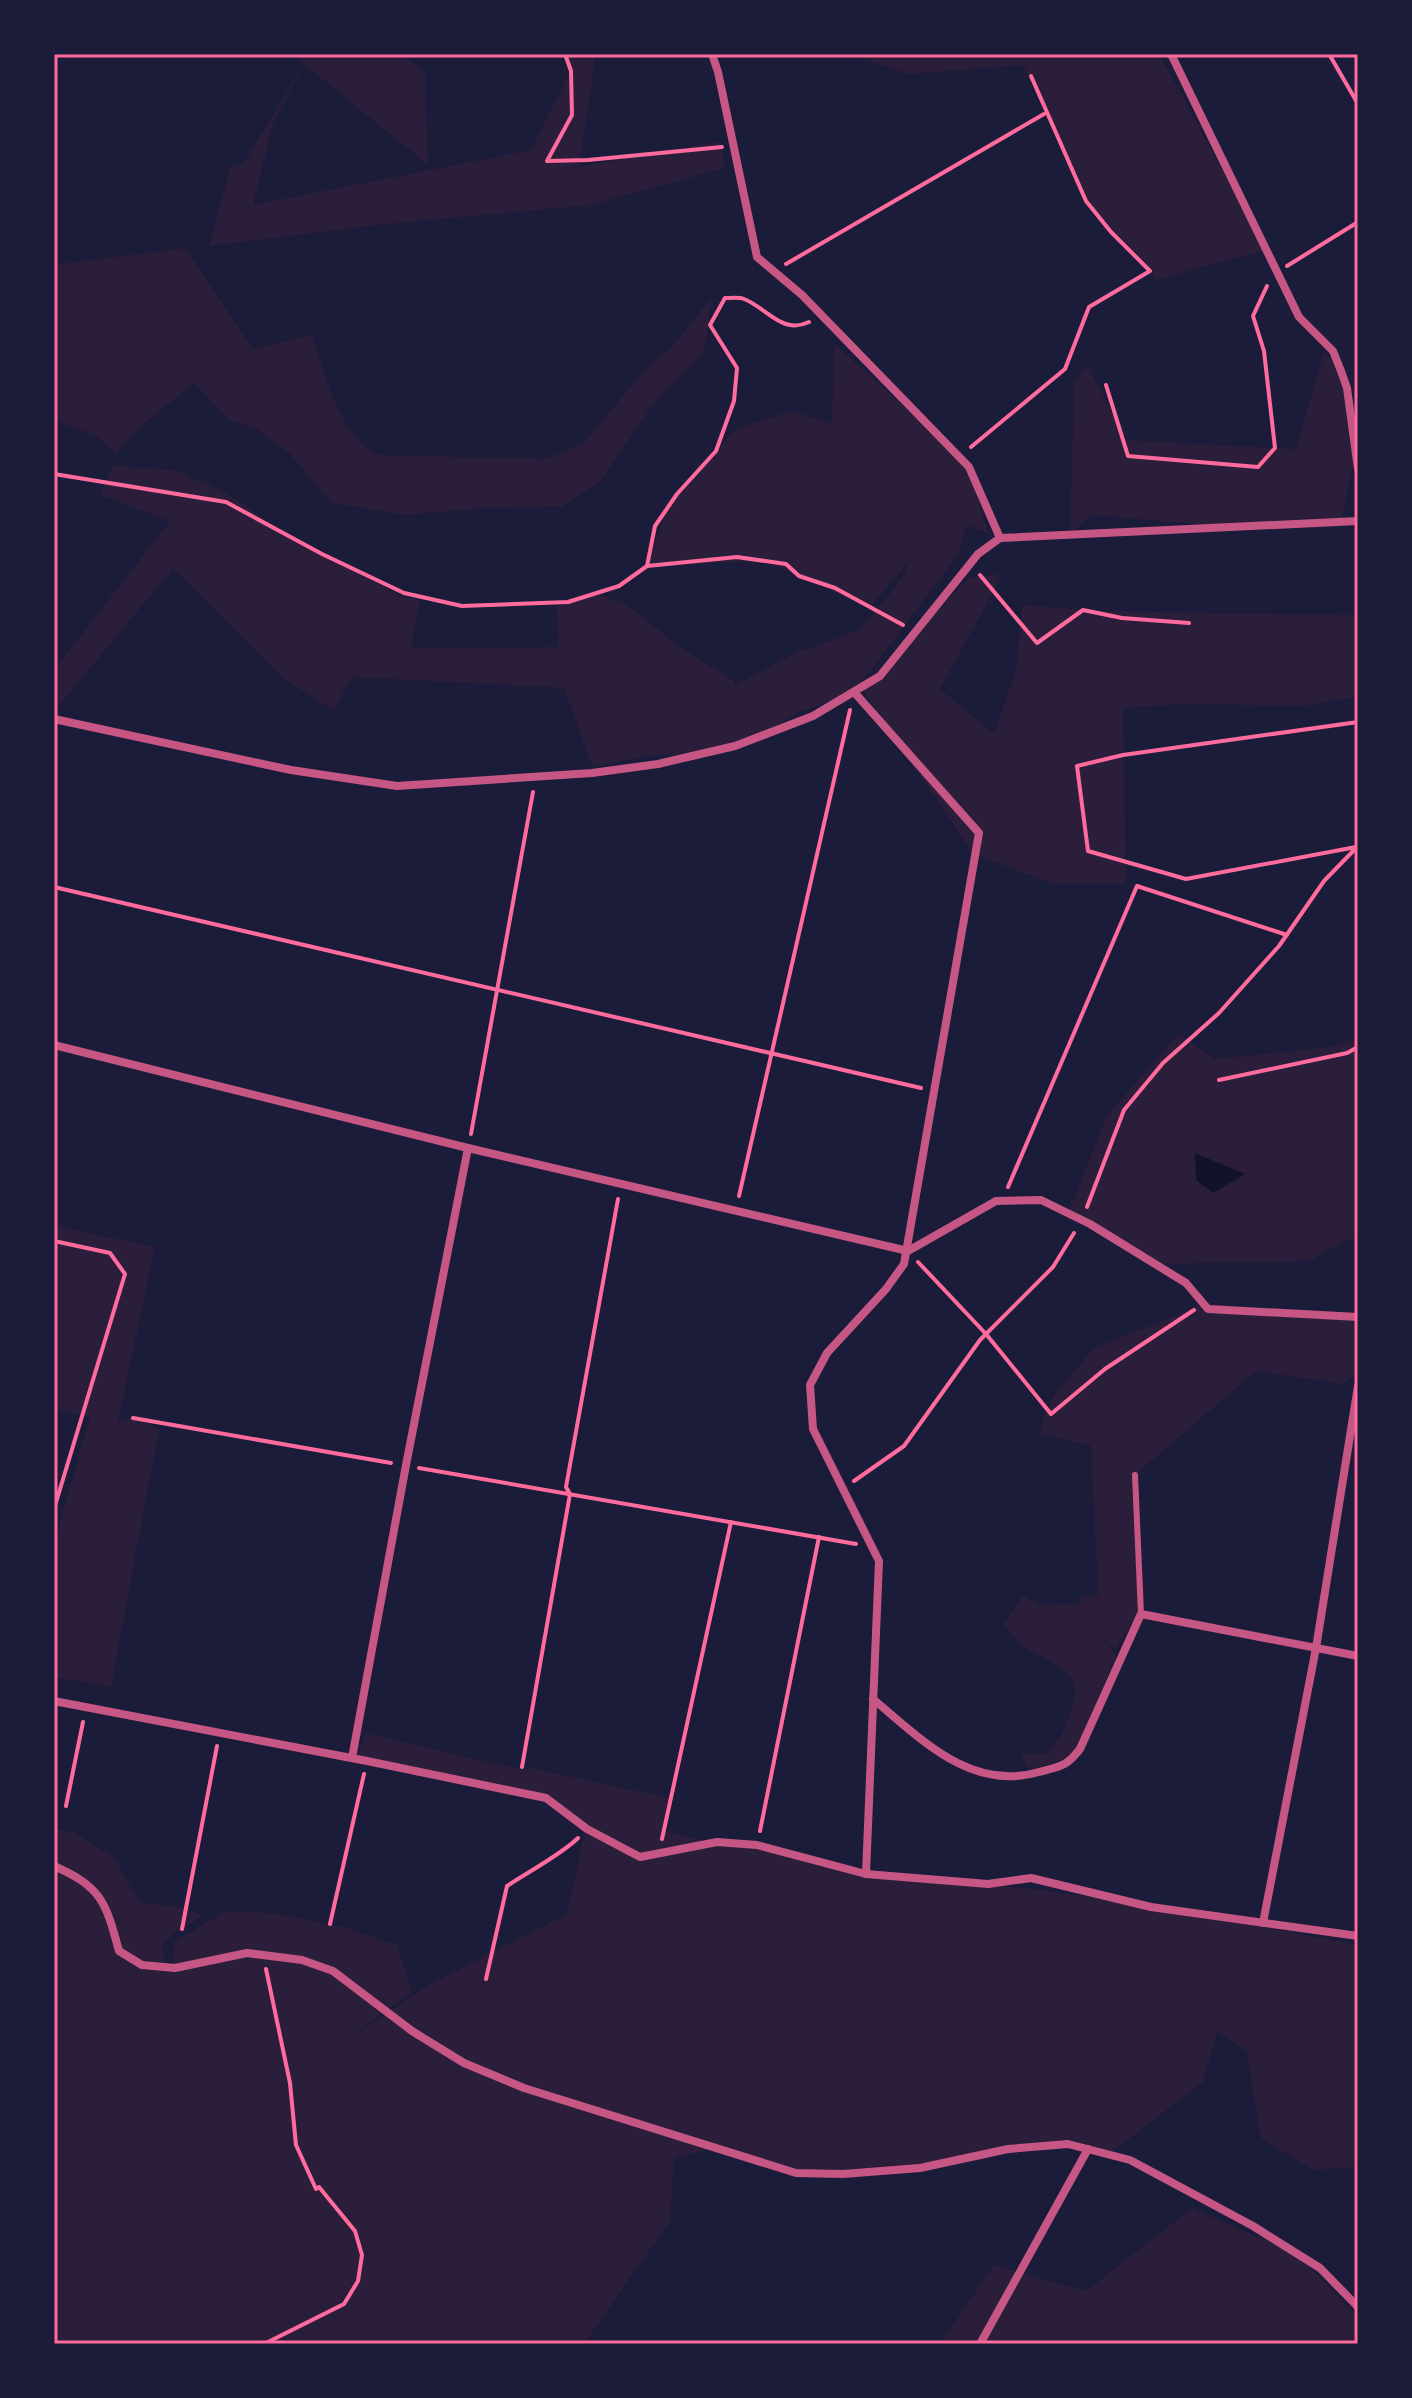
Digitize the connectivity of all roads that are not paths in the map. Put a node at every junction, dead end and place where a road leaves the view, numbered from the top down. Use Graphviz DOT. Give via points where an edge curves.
graph roads {
  1 [pos="712,54"];
  2 [pos="1171,54"];
  3 [pos="1358,469"];
  4 [pos="1358,521"];
  5 [pos="1000,538"];
  6 [pos="854,692"];
  7 [pos="54,719"];
  8 [pos="54,1045"];
  9 [pos="468,1148"];
  10 [pos="908,1251"];
  11 [pos="1358,1317"];
  12 [pos="1358,1386"];
  13 [pos="1135,1475"];
  14 [pos="1141,1614"];
  15 [pos="1316,1648"];
  16 [pos="1358,1656"];
  17 [pos="873,1699"];
  18 [pos="54,1701"];
  19 [pos="352,1758"];
  20 [pos="54,1866"];
  21 [pos="866,1874"];
  22 [pos="1263,1923"];
  23 [pos="1358,1936"];
  24 [pos="1088,2149"];
  25 [pos="1358,2307"];
  26 [pos="980,2344"];
  1 -- 5 [label="street" via="757,257 969,467"];
  2 -- 3 [label="street" via="1299,317 1333,351 1347,388"];
  4 -- 5 [label="street"];
  5 -- 6 [label="street" via="978,554 880,676"];
  6 -- 7 [label="street" via="813,716 735,746 658,764 397,786 291,770"];
  6 -- 10 [label="street" via="979,833"];
  8 -- 9 [label="street"];
  9 -- 10 [label="street"];
  9 -- 19 [label="street"];
  10 -- 11 [label="street" via="996,1201 1041,1200 1186,1283 1208,1309"];
  10 -- 17 [label="street" via="886,1289 827,1353 810,1385 813,1429 879,1561"];
  12 -- 15 [label="street"];
  13 -- 14 [label="lane"];
  14 -- 15 [label="street"];
  14 -- 17 [label="street" via="1069,1763 1028,1775 982,1774 937,1752"];
  15 -- 16 [label="street"];
  15 -- 22 [label="street"];
  17 -- 21 [label="street"];
  18 -- 19 [label="street"];
  19 -- 21 [label="street" via="546,1798 587,1829 640,1857 717,1842 757,1845"];
  20 -- 24 [label="street" via="99,1894 119,1951 142,1965 175,1968 247,1953 302,1960 333,1971 464,2063 524,2088 796,2173 920,2168 1008,2149 1068,2144"];
  21 -- 22 [label="street" via="988,1884 1031,1878 1151,1907"];
  22 -- 23 [label="street"];
  24 -- 25 [label="street" via="1130,2160 1253,2226 1320,2268"];
  24 -- 26 [label="street"];
}
